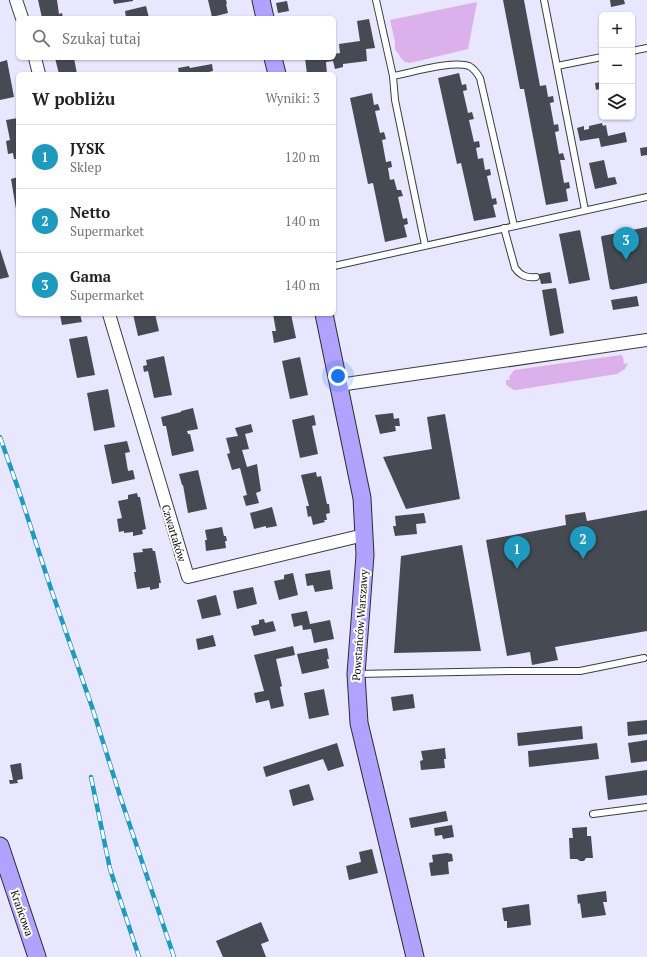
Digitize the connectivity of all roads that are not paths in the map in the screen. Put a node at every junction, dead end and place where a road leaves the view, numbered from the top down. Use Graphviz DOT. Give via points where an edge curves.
graph roads {
  1 [pos="16,0"];
  2 [pos="261,0"];
  3 [pos="376,0"];
  4 [pos="544,0"];
  5 [pos="21,16"];
  6 [pos="265,16"];
  7 [pos="647,48"];
  8 [pos="635,50"];
  9 [pos="599,58"];
  10 [pos="36,60"];
  11 [pos="274,60"];
  12 [pos="557,66"];
  13 [pos="38,72"];
  14 [pos="276,72"];
  15 [pos="393,76"];
  16 [pos="647,197"];
  17 [pos="585,210"];
  18 [pos="514,226"];
  19 [pos="504,228"];
  20 [pos="425,245"];
  21 [pos="336,266"];
  22 [pos="536,277"];
  23 [pos="110,316"];
  24 [pos="324,316"];
  25 [pos="647,340"];
  26 [pos="339,385"];
  27 [pos="364,535"];
  28 [pos="644,658"];
  29 [pos="356,674"];
  30 [pos="647,807"];
  31 [pos="593,814"];
  32 [pos="0,846"];
  33 [pos="4,868"];
  34 [pos="37,957"];
  35 [pos="415,957"];
  1 -- 5 [label="street"];
  2 -- 6 [label="street"];
  3 -- 15 [label="lane"];
  4 -- 12 [label="lane"];
  7 -- 8 [label="lane"];
  9 -- 12 [label="lane"];
  10 -- 13 [label="street"];
  11 -- 14 [label="street"];
  12 -- 17 [label="lane"];
  15 -- 18 [label="lane" via="454,65 469,66 477,74"];
  15 -- 20 [label="lane" via="395,100"];
  16 -- 17 [label="lane"];
  17 -- 18 [label="lane"];
  18 -- 19 [label="lane"];
  19 -- 20 [label="lane"];
  19 -- 22 [label="lane" via="515,268 524,276"];
  20 -- 21 [label="lane"];
  23 -- 27 [label="street, Czwartaków" via="188,577"];
  24 -- 26 [label="street, Powstańców Warszawy"];
  25 -- 26 [label="street"];
  26 -- 27 [label="street, Powstańców Warszawy" via="362,498"];
  27 -- 29 [label="street, Powstańców Warszawy" via="365,555"];
  28 -- 29 [label="lane" via="580,671"];
  29 -- 35 [label="street, Powstańców Warszawy" via="359,722"];
  30 -- 31 [label="lane"];
  32 -- 33 [label="street, Krańcowa"];
  33 -- 34 [label="street, Krańcowa"];
}
